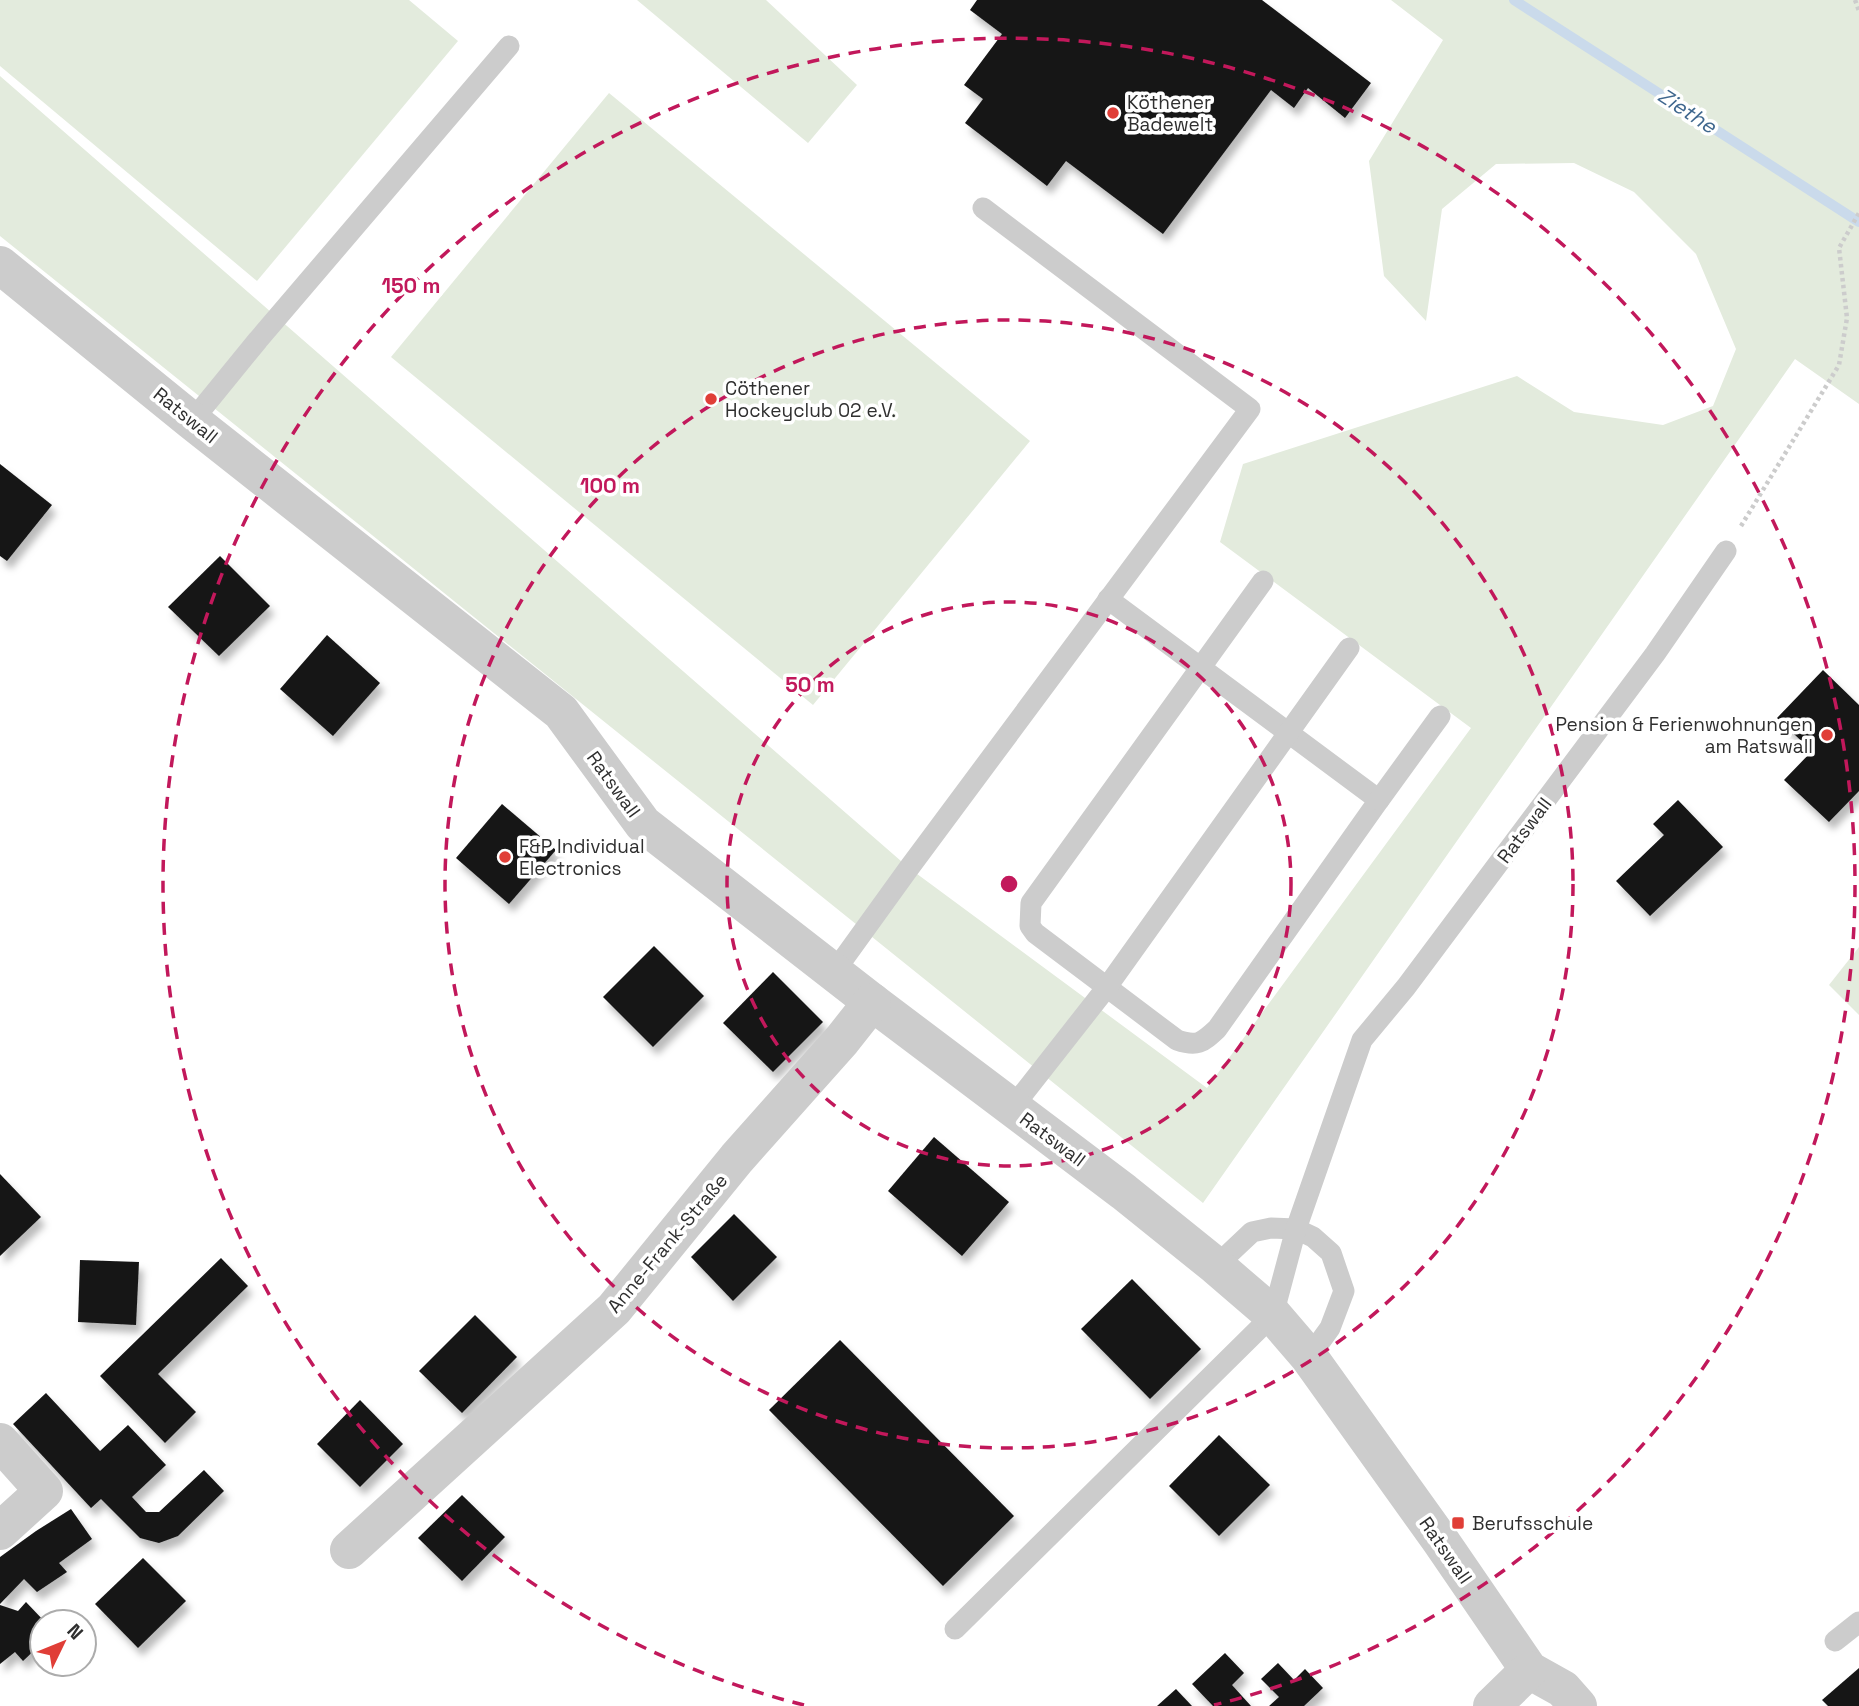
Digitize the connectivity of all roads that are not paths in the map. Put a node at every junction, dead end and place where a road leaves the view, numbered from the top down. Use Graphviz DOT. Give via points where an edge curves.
graph roads {
  1 [pos="509,46"];
  2 [pos="983,208"];
  3 [pos="0,265"];
  4 [pos="192,421"];
  5 [pos="1726,551"];
  6 [pos="1263,581"];
  7 [pos="1108,599"];
  8 [pos="1349,648"];
  9 [pos="1201,668"];
  10 [pos="1440,716"];
  11 [pos="1288,733"];
  12 [pos="1379,800"];
  13 [pos="834,972"];
  14 [pos="1107,987"];
  15 [pos="872,1002"];
  16 [pos="1012,1108"];
  17 [pos="1296,1229"];
  18 [pos="1216,1266"];
  19 [pos="1273,1315"];
  20 [pos="1310,1357"];
  21 [pos="0,1442"];
  22 [pos="0,1531"];
  23 [pos="349,1550"];
  24 [pos="1859,1622"];
  25 [pos="955,1629"];
  26 [pos="1836,1642"];
  27 [pos="1529,1670"];
  28 [pos="1492,1706"];
  29 [pos="1578,1706"];
  1 -- 4 [label="lane"];
  2 -- 7 [label="lane" via="1250,409"];
  3 -- 4 [label="street, Ratswall"];
  4 -- 13 [label="street, Ratswall" via="561,712 643,824"];
  5 -- 17 [label="lane, Ratswall" via="1647,665 1362,1041"];
  6 -- 9 [label="lane"];
  7 -- 9 [label="lane"];
  7 -- 13 [label="lane"];
  8 -- 11 [label="lane"];
  9 -- 11 [label="lane"];
  9 -- 14 [label="lane" via="1031,903 1030,926 1035,933"];
  10 -- 12 [label="lane"];
  11 -- 12 [label="lane"];
  11 -- 14 [label="lane"];
  12 -- 14 [label="lane" via="1205,1040 1191,1045 1177,1040"];
  13 -- 15 [label="street, Ratswall"];
  14 -- 16 [label="lane"];
  15 -- 16 [label="street, Ratswall"];
  15 -- 23 [label="street, Anne-Frank-Straße" via="614,1309"];
  16 -- 18 [label="street, Ratswall"];
  17 -- 18 [label="lane" via="1252,1232"];
  17 -- 19 [label="lane, Ratswall"];
  17 -- 20 [label="lane" via="1331,1253 1344,1291 1330,1328"];
  18 -- 19 [label="street, Ratswall"];
  19 -- 20 [label="street, Ratswall"];
  19 -- 25 [label="lane"];
  20 -- 27 [label="street, Ratswall"];
  21 -- 22 [label="street" via="44,1491"];
  24 -- 26 [label="lane"];
  27 -- 28 [label="street"];
  27 -- 29 [label="street, Ratswall" via="1563,1689"];
}
